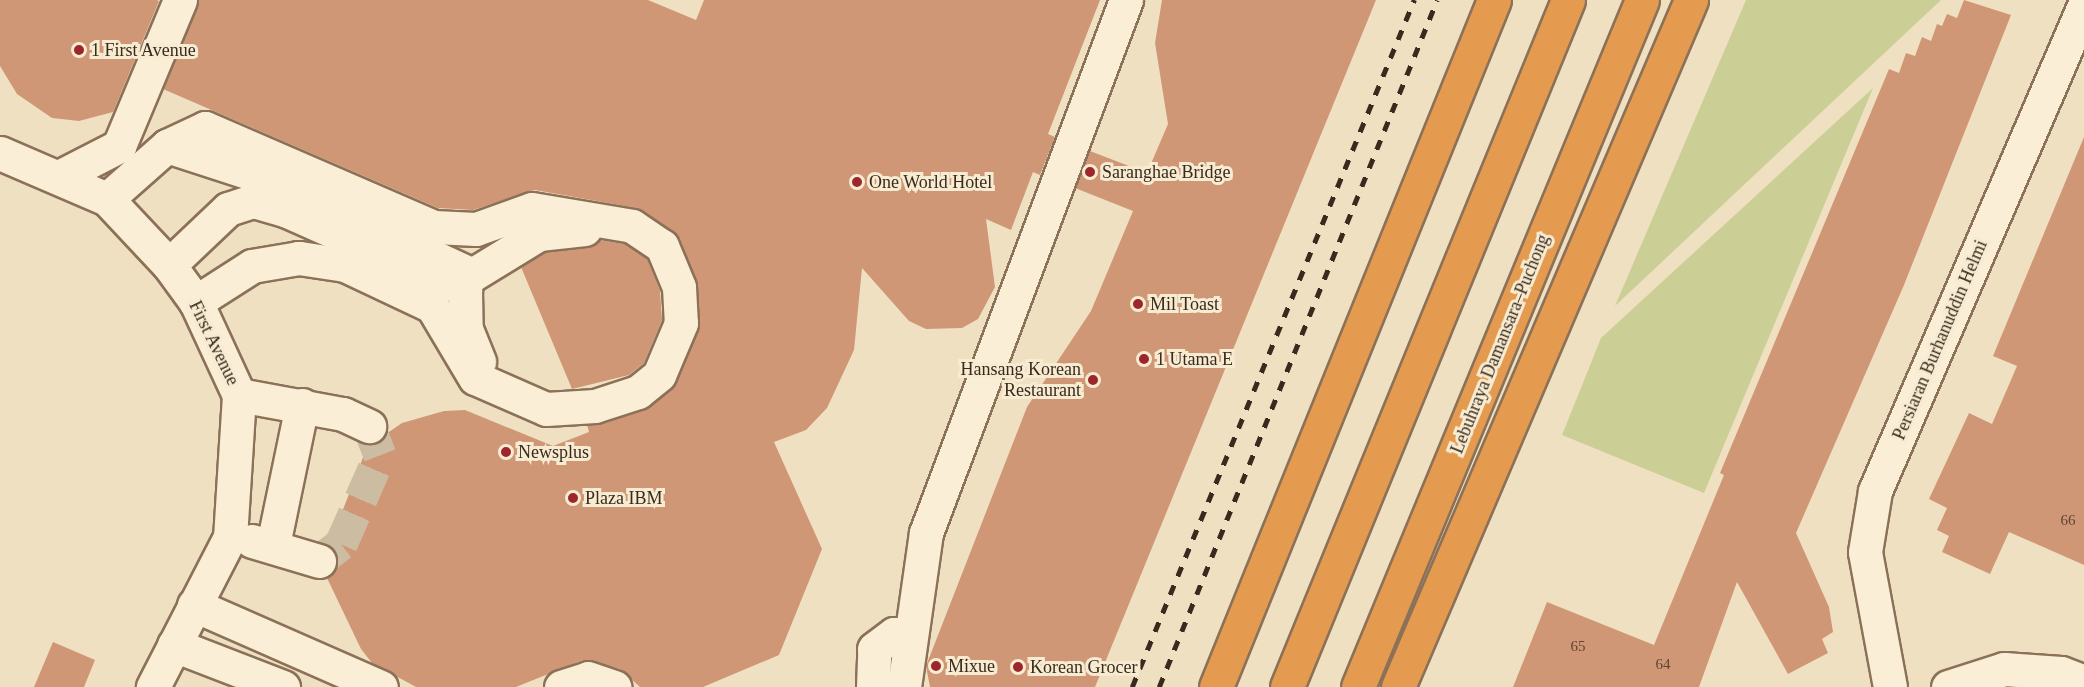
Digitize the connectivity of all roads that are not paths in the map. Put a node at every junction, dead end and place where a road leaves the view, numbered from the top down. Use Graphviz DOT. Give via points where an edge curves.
graph roads {
  1 [pos="180,0"];
  2 [pos="1126,0"];
  3 [pos="1494,0"];
  4 [pos="1568,0"];
  5 [pos="1642,0"];
  6 [pos="1691,0"];
  7 [pos="2084,6"];
  8 [pos="167,146"];
  9 [pos="0,153"];
  10 [pos="59,177"];
  11 [pos="107,199"];
  12 [pos="169,265"];
  13 [pos="196,302"];
  14 [pos="239,395"];
  15 [pos="302,405"];
  16 [pos="369,426"];
  17 [pos="230,537"];
  18 [pos="273,545"];
  19 [pos="319,561"];
  20 [pos="194,605"];
  21 [pos="910,639"];
  22 [pos="174,645"];
  23 [pos="2084,682"];
  24 [pos="165,683"];
  25 [pos="283,687"];
  26 [pos="381,687"];
  27 [pos="561,687"];
  28 [pos="614,687"];
  29 [pos="873,687"];
  30 [pos="904,687"];
  31 [pos="1216,687"];
  32 [pos="1287,687"];
  33 [pos="1358,687"];
  34 [pos="1398,687"];
  35 [pos="1890,687"];
  36 [pos="1948,687"];
  1 -- 10 [label="street" via="119,146"];
  2 -- 21 [label="street" via="926,533"];
  3 -- 31 [label="highway"];
  4 -- 32 [label="highway"];
  5 -- 33 [label="highway, Lebuhraya Damansara–Puchong"];
  6 -- 34 [label="highway"];
  7 -- 35 [label="street, Persiaran Burhanuddin Helmi" via="1875,490 1865,552"];
  8 -- 11 [label="street"];
  8 -- 12 [label="street" via="256,175 472,275 539,234 591,228 624,238 646,247 652,257 664,290 663,320 645,367 628,379 596,391 546,394 482,368 466,329 465,290 287,210 252,201 228,209"];
  8 -- 13 [label="street" via="205,128 434,227 476,229 532,209 632,226 662,246 679,287 681,323 659,375 638,392 595,406 546,409 475,378 432,306 345,265 299,258 252,266"];
  9 -- 10 [label="street, First Avenue"];
  10 -- 11 [label="street, First Avenue"];
  11 -- 12 [label="street, First Avenue"];
  12 -- 13 [label="street, First Avenue"];
  13 -- 14 [label="street, First Avenue"];
  14 -- 15 [label="street"];
  14 -- 17 [label="street, First Avenue"];
  15 -- 16 [label="street"];
  15 -- 18 [label="street"];
  17 -- 18 [label="street"];
  17 -- 20 [label="street, First Avenue"];
  18 -- 19 [label="street"];
  20 -- 22 [label="street, First Avenue"];
  20 -- 26 [label="street"];
  21 -- 29 [label="street" via="894,633 874,649"];
  21 -- 30 [label="street"];
  22 -- 24 [label="street, First Avenue"];
  22 -- 25 [label="street"];
  23 -- 36 [label="street" via="2061,673 2004,669"];
  27 -- 28 [label="street" via="588,678"];
}
